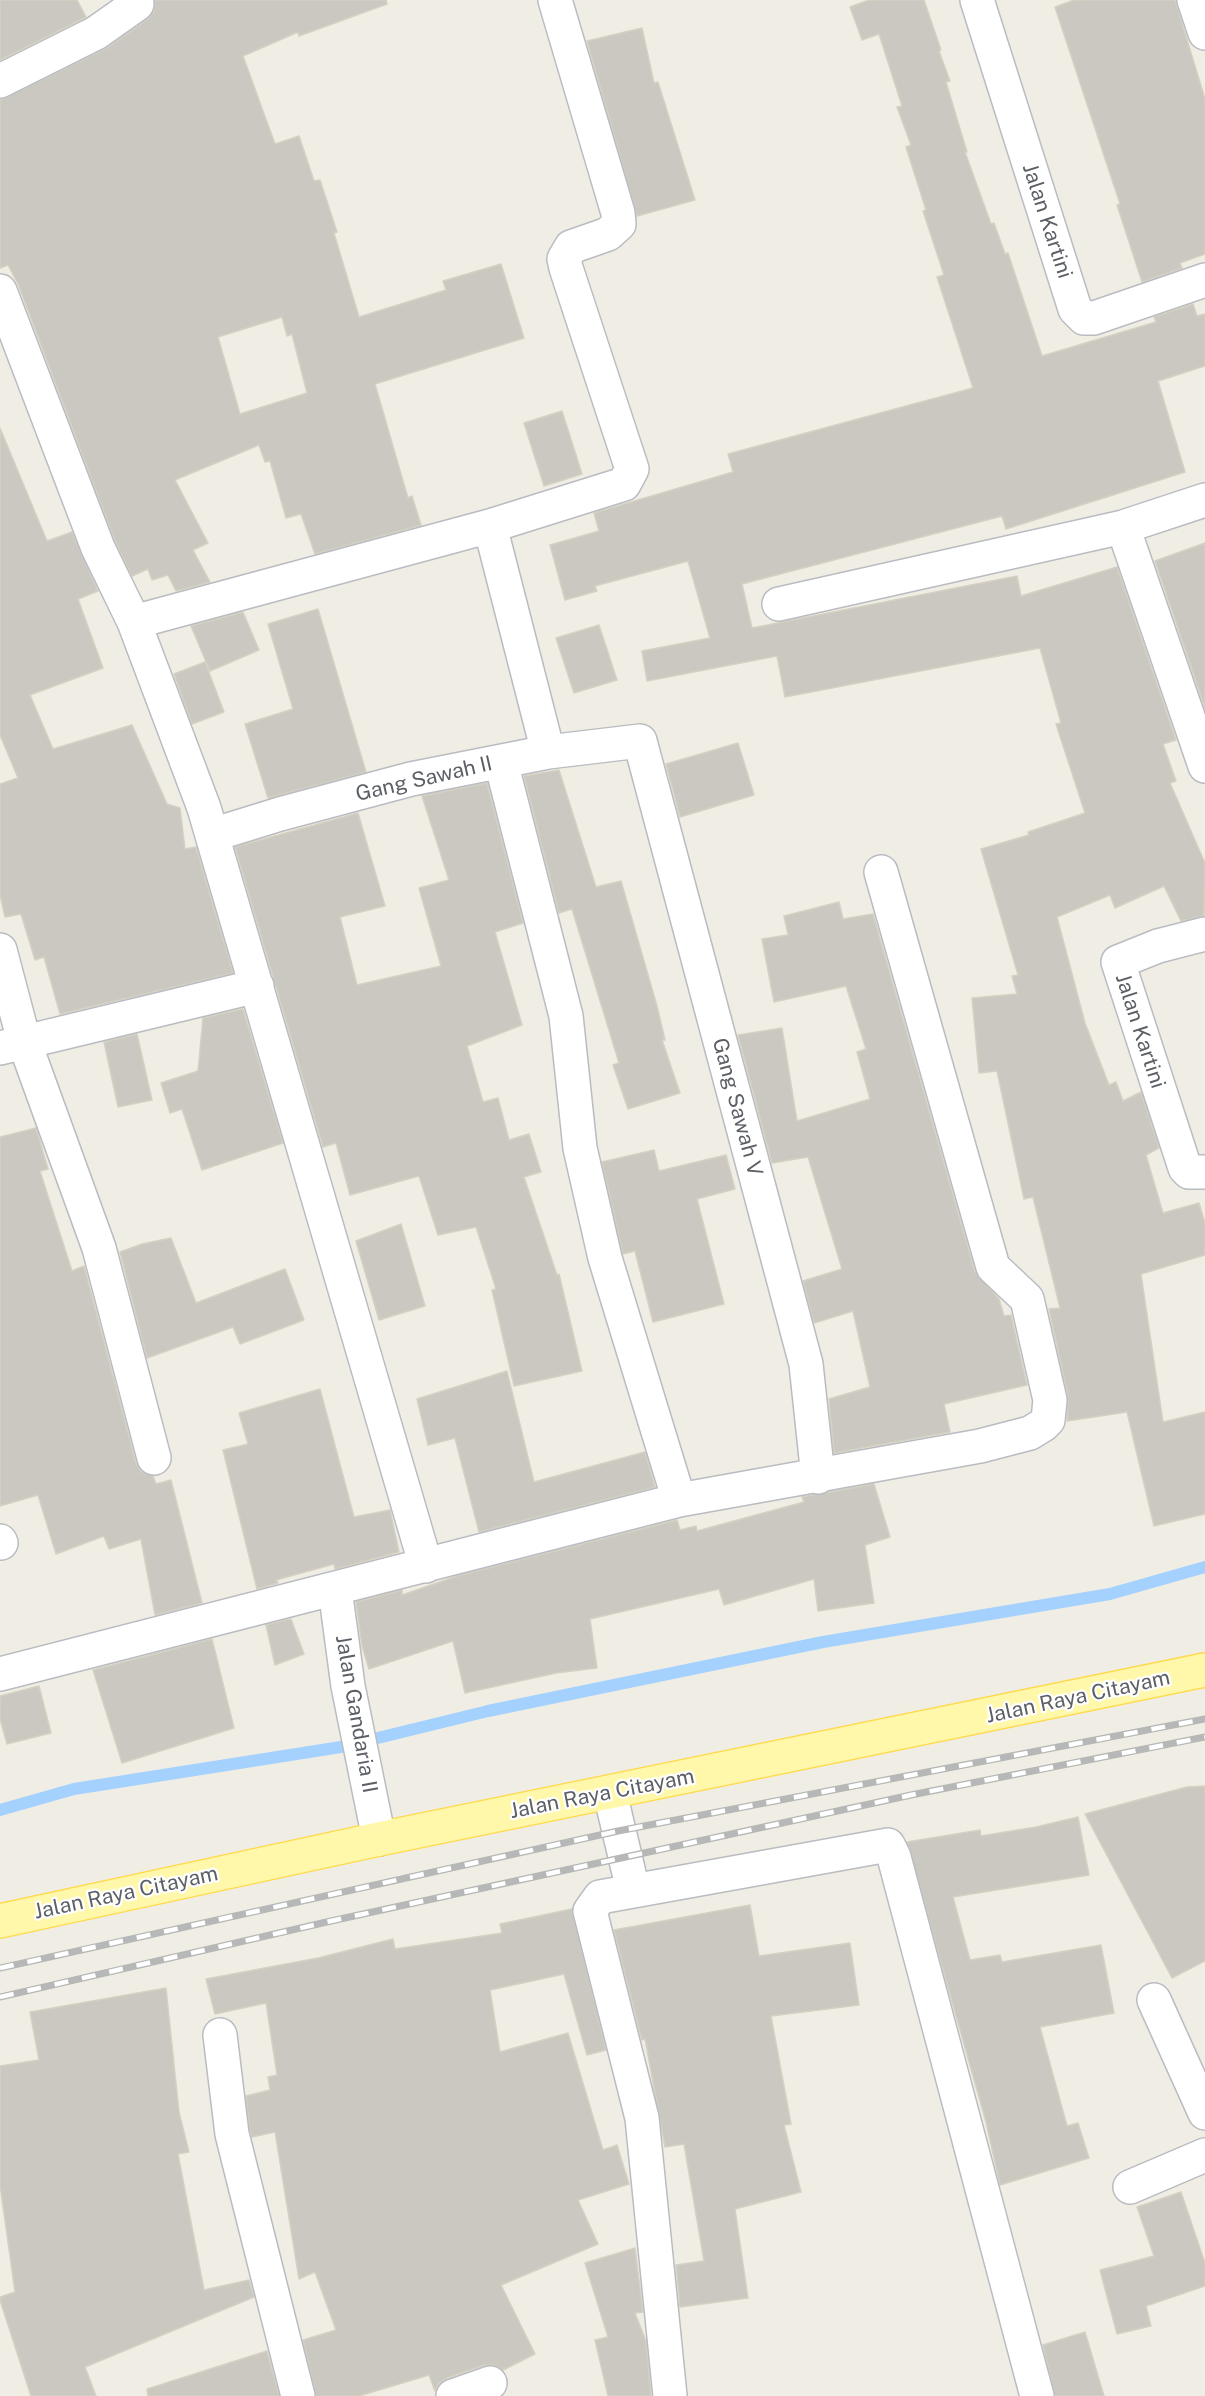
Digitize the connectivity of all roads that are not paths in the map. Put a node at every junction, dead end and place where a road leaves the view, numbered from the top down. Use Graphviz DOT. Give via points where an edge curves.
graph roads {
  1 [pos="555,0"];
  2 [pos="977,0"];
  3 [pos="1194,0"];
  4 [pos="137,4"];
  5 [pos="1205,33"];
  6 [pos="0,81"];
  7 [pos="1205,280"];
  8 [pos="0,291"];
  9 [pos="1205,500"];
  10 [pos="490,526"];
  11 [pos="1123,526"];
  12 [pos="779,604"];
  13 [pos="134,622"];
  14 [pos="640,741"];
  15 [pos="548,752"];
  16 [pos="501,762"];
  17 [pos="1205,766"];
  18 [pos="212,835"];
  19 [pos="881,872"];
  20 [pos="1205,934"];
  21 [pos="0,950"];
  22 [pos="257,986"];
  23 [pos="12,1044"];
  24 [pos="1205,1172"];
  25 [pos="154,1458"];
  26 [pos="818,1477"];
  27 [pos="679,1500"];
  28 [pos="426,1566"];
  29 [pos="335,1589"];
  30 [pos="1205,1671"];
  31 [pos="0,1674"];
  32 [pos="610,1793"];
  33 [pos="379,1839"];
  34 [pos="633,1890"];
  35 [pos="0,1921"];
  36 [pos="1154,2000"];
  37 [pos="220,2035"];
  38 [pos="1205,2114"];
  39 [pos="1205,2155"];
  40 [pos="1130,2187"];
  41 [pos="490,2383"];
  42 [pos="298,2396"];
  43 [pos="453,2396"];
  44 [pos="670,2396"];
  45 [pos="1037,2396"];
  1 -- 10 [label="street" via="619,224 608,234 571,247 564,259 632,469 624,484"];
  2 -- 7 [label="street, Jalan Kartini" via="1075,309 1084,318 1095,318"];
  3 -- 5 [label="street"];
  4 -- 6 [label="street" via="96,33"];
  8 -- 13 [label="street" via="98,548"];
  9 -- 11 [label="street"];
  10 -- 13 [label="street"];
  10 -- 15 [label="street"];
  11 -- 12 [label="street"];
  11 -- 17 [label="street"];
  13 -- 18 [label="street"];
  14 -- 15 [label="street, Gang Sawah II"];
  14 -- 26 [label="street, Gang Sawah V" via="806,1364"];
  15 -- 16 [label="street, Gang Sawah II"];
  16 -- 18 [label="street, Gang Sawah II" via="411,779"];
  16 -- 27 [label="street" via="566,1016 580,1148 605,1258"];
  18 -- 22 [label="street"];
  19 -- 26 [label="street" via="993,1267 1027,1299 1051,1409 1048,1420 1030,1433"];
  20 -- 24 [label="street, Jalan Kartini" via="1118,962 1185,1168 1189,1172"];
  21 -- 23 [label="street"];
  22 -- 23 [label="street"];
  22 -- 28 [label="street"];
  23 -- 25 [label="street" via="99,1248"];
  26 -- 27 [label="street"];
  27 -- 28 [label="street"];
  28 -- 29 [label="street"];
  29 -- 31 [label="street"];
  29 -- 33 [label="street, Jalan Gandaria II" via="353,1715"];
  30 -- 32 [label="main road, Jalan Raya Citayam"];
  32 -- 33 [label="main road, Jalan Raya Citayam"];
  32 -- 34 [label="street"];
  33 -- 35 [label="main road, Jalan Raya Citayam"];
  34 -- 44 [label="street" via="600,1897 590,1911 642,2118"];
  34 -- 45 [label="street" via="888,1845"];
  36 -- 38 [label="street"];
  37 -- 42 [label="street" via="232,2134"];
  39 -- 40 [label="street"];
  41 -- 43 [label="street"];
}
